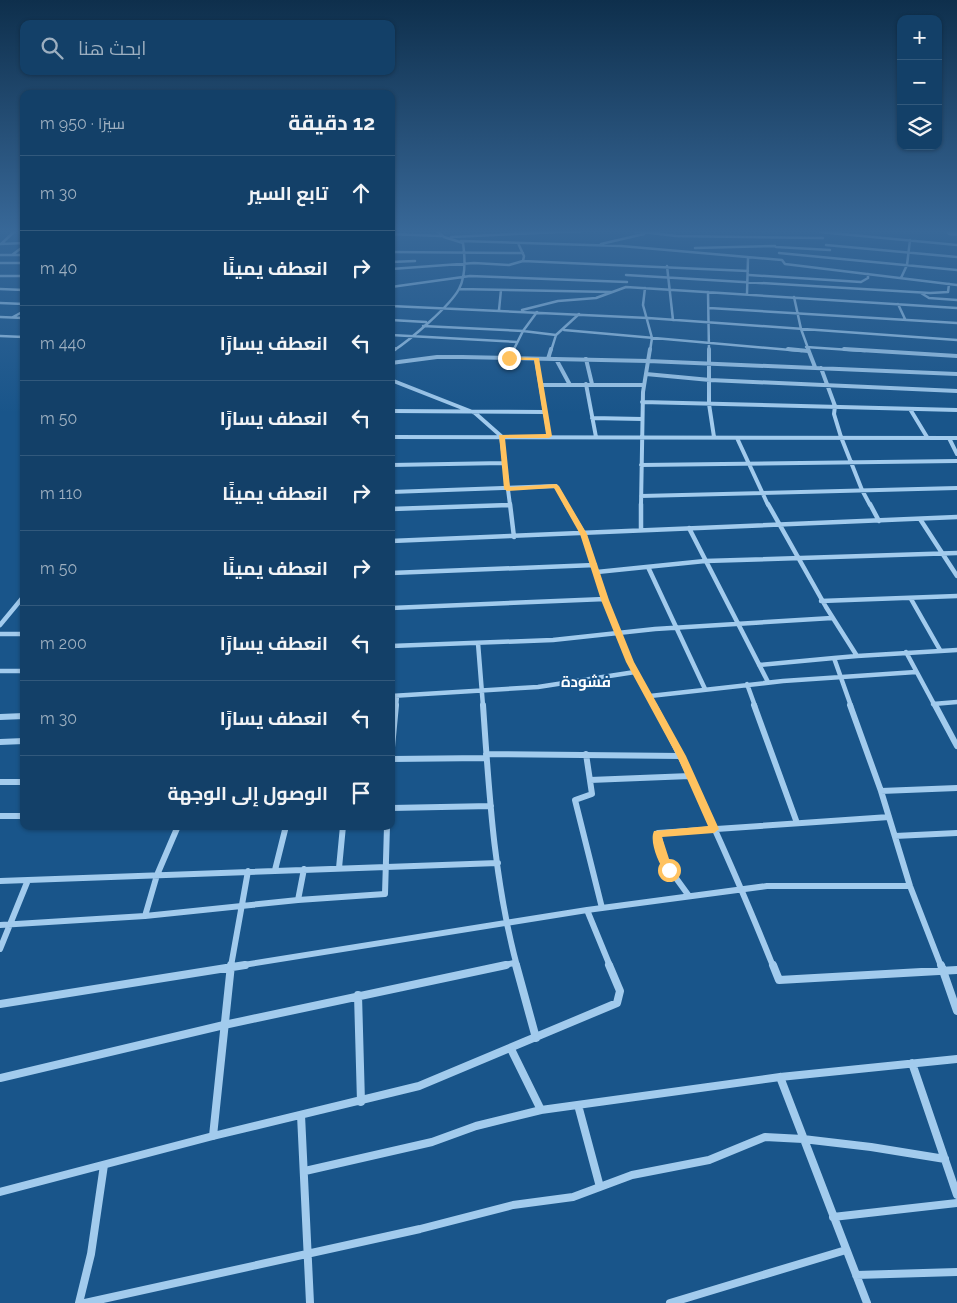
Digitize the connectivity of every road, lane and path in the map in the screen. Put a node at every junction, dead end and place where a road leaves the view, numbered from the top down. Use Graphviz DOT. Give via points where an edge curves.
graph roads {
  1 [pos="457,292"];
  2 [pos="501,292"];
  3 [pos="605,292"];
  4 [pos="616,292"];
  5 [pos="645,292"];
  6 [pos="669,292"];
  7 [pos="708,292"];
  8 [pos="830,292"];
  9 [pos="903,292"];
  10 [pos="947,292"];
  11 [pos="921,293"];
  12 [pos="747,294"];
  13 [pos="794,297"];
  14 [pos="832,299"];
  15 [pos="957,300"];
  16 [pos="0,303"];
  17 [pos="20,304"];
  18 [pos="898,304"];
  19 [pos="395,306"];
  20 [pos="440,308"];
  21 [pos="708,308"];
  22 [pos="957,308"];
  23 [pos="499,310"];
  24 [pos="515,311"];
  25 [pos="537,312"];
  26 [pos="797,312"];
  27 [pos="20,314"];
  28 [pos="579,314"];
  29 [pos="0,317"];
  30 [pos="13,318"];
  31 [pos="20,318"];
  32 [pos="648,318"];
  33 [pos="905,319"];
  34 [pos="395,320"];
  35 [pos="673,320"];
  36 [pos="426,322"];
  37 [pos="709,323"];
  38 [pos="957,323"];
  39 [pos="423,326"];
  40 [pos="801,329"];
  41 [pos="564,330"];
  42 [pos="522,331"];
  43 [pos="395,335"];
  44 [pos="556,335"];
  45 [pos="0,336"];
  46 [pos="412,336"];
  47 [pos="20,337"];
  48 [pos="652,338"];
  49 [pos="957,340"];
  50 [pos="517,342"];
  51 [pos="709,343"];
  52 [pos="807,349"];
  53 [pos="395,350"];
  54 [pos="957,356"];
  55 [pos="509,358"];
  56 [pos="536,358"];
  57 [pos="548,359"];
  58 [pos="556,359"];
  59 [pos="586,359"];
  60 [pos="648,361"];
  61 [pos="395,362"];
  62 [pos="710,363"];
  63 [pos="815,367"];
  64 [pos="821,368"];
  65 [pos="646,374"];
  66 [pos="957,374"];
  67 [pos="710,380"];
  68 [pos="395,382"];
  69 [pos="570,384"];
  70 [pos="586,384"];
  71 [pos="592,384"];
  72 [pos="541,385"];
  73 [pos="644,385"];
  74 [pos="828,386"];
  75 [pos="957,391"];
  76 [pos="642,402"];
  77 [pos="709,404"];
  78 [pos="835,406"];
  79 [pos="910,409"];
  80 [pos="957,410"];
  81 [pos="395,411"];
  82 [pos="469,411"];
  83 [pos="545,412"];
  84 [pos="592,418"];
  85 [pos="642,419"];
  86 [pos="501,436"];
  87 [pos="549,436"];
  88 [pos="596,436"];
  89 [pos="395,437"];
  90 [pos="642,437"];
  91 [pos="714,437"];
  92 [pos="927,437"];
  93 [pos="737,438"];
  94 [pos="841,438"];
  95 [pos="949,438"];
  96 [pos="957,438"];
  97 [pos="957,454"];
  98 [pos="957,461"];
  99 [pos="504,462"];
  100 [pos="852,462"];
  101 [pos="747,464"];
  102 [pos="395,465"];
  103 [pos="641,465"];
  104 [pos="957,488"];
  105 [pos="507,489"];
  106 [pos="862,490"];
  107 [pos="395,492"];
  108 [pos="762,494"];
  109 [pos="641,496"];
  110 [pos="509,504"];
  111 [pos="395,509"];
  112 [pos="957,517"];
  113 [pos="920,519"];
  114 [pos="879,521"];
  115 [pos="778,524"];
  116 [pos="689,528"];
  117 [pos="641,530"];
  118 [pos="584,534"];
  119 [pos="514,536"];
  120 [pos="395,541"];
  121 [pos="942,553"];
  122 [pos="957,553"];
  123 [pos="799,559"];
  124 [pos="706,561"];
  125 [pos="595,565"];
  126 [pos="648,568"];
  127 [pos="597,572"];
  128 [pos="395,573"];
  129 [pos="957,576"];
  130 [pos="957,596"];
  131 [pos="20,599"];
  132 [pos="911,599"];
  133 [pos="605,600"];
  134 [pos="821,601"];
  135 [pos="395,608"];
  136 [pos="832,618"];
  137 [pos="0,625"];
  138 [pos="738,625"];
  139 [pos="676,628"];
  140 [pos="617,633"];
  141 [pos="0,634"];
  142 [pos="20,634"];
  143 [pos="478,643"];
  144 [pos="395,646"];
  145 [pos="940,650"];
  146 [pos="957,650"];
  147 [pos="906,652"];
  148 [pos="857,656"];
  149 [pos="834,658"];
  150 [pos="759,665"];
  151 [pos="0,671"];
  152 [pos="20,671"];
  153 [pos="635,672"];
  154 [pos="916,672"];
  155 [pos="840,676"];
  156 [pos="768,682"];
  157 [pos="747,684"];
  158 [pos="705,689"];
  159 [pos="481,691"];
  160 [pos="395,696"];
  161 [pos="650,696"];
  162 [pos="957,702"];
  163 [pos="933,704"];
  164 [pos="20,716"];
  165 [pos="0,717"];
  166 [pos="20,741"];
  167 [pos="0,742"];
  168 [pos="957,746"];
  169 [pos="586,754"];
  170 [pos="486,756"];
  171 [pos="681,756"];
  172 [pos="395,759"];
  173 [pos="690,776"];
  174 [pos="590,780"];
  175 [pos="0,782"];
  176 [pos="20,782"];
  177 [pos="957,788"];
  178 [pos="881,791"];
  179 [pos="491,806"];
  180 [pos="395,808"];
  181 [pos="0,816"];
  182 [pos="20,816"];
  183 [pos="889,817"];
  184 [pos="797,823"];
  185 [pos="714,829"];
  186 [pos="176,830"];
  187 [pos="285,830"];
  188 [pos="343,830"];
  189 [pos="387,830"];
  190 [pos="957,833"];
  191 [pos="895,836"];
  192 [pos="498,863"];
  193 [pos="385,866"];
  194 [pos="339,868"];
  195 [pos="304,869"];
  196 [pos="276,870"];
  197 [pos="248,871"];
  198 [pos="157,875"];
  199 [pos="28,880"];
  200 [pos="0,881"];
  201 [pos="910,886"];
  202 [pos="742,889"];
  203 [pos="689,896"];
  204 [pos="298,900"];
  205 [pos="241,905"];
  206 [pos="602,908"];
  207 [pos="587,910"];
  208 [pos="145,916"];
  209 [pos="505,923"];
  210 [pos="10,924"];
  211 [pos="0,925"];
  212 [pos="0,949"];
  213 [pos="514,963"];
  214 [pos="231,967"];
  215 [pos="943,970"];
  216 [pos="957,970"];
  217 [pos="358,996"];
  218 [pos="0,1004"];
  219 [pos="957,1011"];
  220 [pos="224,1025"];
  221 [pos="536,1038"];
  222 [pos="511,1049"];
  223 [pos="957,1059"];
  224 [pos="912,1064"];
  225 [pos="780,1077"];
  226 [pos="0,1078"];
  227 [pos="361,1102"];
  228 [pos="578,1105"];
  229 [pos="541,1110"];
  230 [pos="301,1115"];
  231 [pos="213,1136"];
  232 [pos="803,1139"];
  233 [pos="945,1160"];
  234 [pos="104,1165"];
  235 [pos="305,1170"];
  236 [pos="600,1187"];
  237 [pos="0,1192"];
  238 [pos="957,1195"];
  239 [pos="957,1203"];
  240 [pos="833,1217"];
  241 [pos="846,1250"];
  242 [pos="309,1254"];
  243 [pos="957,1272"];
  244 [pos="856,1275"];
  245 [pos="79,1303"];
  246 [pos="85,1303"];
  247 [pos="310,1303"];
  248 [pos="670,1303"];
  249 [pos="867,1303"];
  1 -- 20 [label="street"];
  2 -- 23 [label="street"];
  3 -- 4 [label="street"];
  4 -- 24 [label="street"];
  5 -- 32 [label="street" via="643,305"];
  6 -- 35 [label="street"];
  7 -- 12 [label="street"];
  7 -- 21 [label="street"];
  8 -- 14 [label="street"];
  9 -- 11 [label="street"];
  10 -- 11 [label="street"];
  11 -- 15 [label="street" via="929,298"];
  12 -- 13 [label="street"];
  13 -- 14 [label="street"];
  13 -- 26 [label="street"];
  14 -- 18 [label="street"];
  16 -- 17 [label="street"];
  18 -- 22 [label="street"];
  18 -- 33 [label="street"];
  19 -- 20 [label="street"];
  20 -- 23 [label="street"];
  20 -- 36 [label="street"];
  21 -- 26 [label="street"];
  21 -- 37 [label="street"];
  23 -- 24 [label="street"];
  24 -- 25 [label="street"];
  25 -- 28 [label="street"];
  25 -- 42 [label="street"];
  26 -- 33 [label="street"];
  26 -- 40 [label="street"];
  27 -- 30 [label="street"];
  28 -- 32 [label="street"];
  28 -- 41 [label="street"];
  29 -- 30 [label="street"];
  30 -- 31 [label="street"];
  32 -- 35 [label="street"];
  32 -- 48 [label="street"];
  33 -- 38 [label="street"];
  34 -- 36 [label="street"];
  35 -- 37 [label="street"];
  36 -- 39 [label="street"];
  37 -- 40 [label="street"];
  37 -- 51 [label="street"];
  39 -- 42 [label="street"];
  39 -- 46 [label="street"];
  40 -- 49 [label="street"];
  40 -- 52 [label="street"];
  41 -- 44 [label="street"];
  41 -- 48 [label="street"];
  42 -- 44 [label="street"];
  42 -- 50 [label="street"];
  43 -- 46 [label="street"];
  44 -- 57 [label="street"];
  45 -- 47 [label="street"];
  46 -- 50 [label="street"];
  46 -- 53 [label="street"];
  48 -- 51 [label="street"];
  48 -- 60 [label="street"];
  50 -- 55 [label="street"];
  51 -- 52 [label="street"];
  51 -- 62 [label="street"];
  52 -- 54 [label="street"];
  52 -- 63 [label="street"];
  55 -- 56 [label="street"];
  55 -- 61 [label="street" via="437,357"];
  56 -- 57 [label="street"];
  56 -- 72 [label="street"];
  57 -- 58 [label="street"];
  58 -- 59 [label="street"];
  58 -- 69 [label="street"];
  59 -- 60 [label="street"];
  59 -- 71 [label="street"];
  60 -- 62 [label="street"];
  60 -- 65 [label="street"];
  62 -- 63 [label="street"];
  62 -- 67 [label="street"];
  63 -- 64 [label="street"];
  64 -- 66 [label="street"];
  64 -- 74 [label="street"];
  65 -- 67 [label="street"];
  65 -- 73 [label="street"];
  67 -- 74 [label="street"];
  67 -- 77 [label="street"];
  68 -- 82 [label="street"];
  69 -- 70 [label="street"];
  69 -- 72 [label="street"];
  70 -- 71 [label="street"];
  70 -- 84 [label="street"];
  71 -- 73 [label="street"];
  72 -- 83 [label="street"];
  73 -- 76 [label="street"];
  74 -- 75 [label="street"];
  74 -- 78 [label="street"];
  76 -- 77 [label="street"];
  76 -- 85 [label="street"];
  77 -- 78 [label="street"];
  77 -- 91 [label="street"];
  78 -- 79 [label="street"];
  78 -- 94 [label="street"];
  79 -- 80 [label="street"];
  79 -- 92 [label="street"];
  81 -- 82 [label="street"];
  82 -- 83 [label="street"];
  82 -- 86 [label="street"];
  83 -- 87 [label="street"];
  84 -- 85 [label="street"];
  84 -- 88 [label="street"];
  85 -- 90 [label="street"];
  86 -- 87 [label="street"];
  86 -- 89 [label="street"];
  86 -- 99 [label="street"];
  87 -- 88 [label="street"];
  88 -- 90 [label="street"];
  90 -- 91 [label="street"];
  90 -- 103 [label="street"];
  91 -- 93 [label="street"];
  92 -- 94 [label="street"];
  92 -- 95 [label="street"];
  93 -- 94 [label="street"];
  93 -- 101 [label="street"];
  94 -- 100 [label="street"];
  95 -- 96 [label="street"];
  95 -- 97 [label="street"];
  98 -- 100 [label="street"];
  99 -- 102 [label="street"];
  99 -- 105 [label="street"];
  100 -- 101 [label="street"];
  100 -- 106 [label="street"];
  101 -- 103 [label="street"];
  101 -- 108 [label="street"];
  103 -- 109 [label="street"];
  104 -- 106 [label="street"];
  105 -- 107 [label="street"];
  105 -- 110 [label="street"];
  105 -- 118 [label="street" via="556,486"];
  106 -- 108 [label="street"];
  106 -- 114 [label="street"];
  108 -- 109 [label="street"];
  108 -- 115 [label="street"];
  109 -- 117 [label="street"];
  110 -- 111 [label="street"];
  110 -- 119 [label="street"];
  112 -- 113 [label="street"];
  113 -- 114 [label="street"];
  113 -- 121 [label="street"];
  114 -- 115 [label="street"];
  115 -- 116 [label="street"];
  115 -- 123 [label="street"];
  116 -- 117 [label="street"];
  116 -- 124 [label="street"];
  117 -- 118 [label="street"];
  118 -- 119 [label="street"];
  118 -- 125 [label="street"];
  119 -- 120 [label="street"];
  121 -- 122 [label="street"];
  121 -- 123 [label="street"];
  121 -- 129 [label="street"];
  123 -- 124 [label="street"];
  123 -- 134 [label="street"];
  124 -- 126 [label="street"];
  124 -- 138 [label="street"];
  125 -- 127 [label="street"];
  125 -- 128 [label="street"];
  126 -- 127 [label="street"];
  126 -- 139 [label="street"];
  127 -- 133 [label="street"];
  130 -- 132 [label="street"];
  131 -- 137 [label="street"];
  132 -- 134 [label="street"];
  132 -- 145 [label="street"];
  133 -- 135 [label="street"];
  133 -- 140 [label="street"];
  134 -- 136 [label="street"];
  136 -- 138 [label="street"];
  136 -- 148 [label="street"];
  138 -- 139 [label="street"];
  138 -- 150 [label="street"];
  139 -- 140 [label="street"];
  139 -- 158 [label="street"];
  140 -- 143 [label="street" via="546,641"];
  140 -- 153 [label="street"];
  141 -- 142 [label="street"];
  143 -- 144 [label="street"];
  143 -- 159 [label="street"];
  145 -- 146 [label="street"];
  145 -- 147 [label="street"];
  147 -- 148 [label="street"];
  147 -- 154 [label="street"];
  148 -- 149 [label="street"];
  149 -- 150 [label="street"];
  149 -- 155 [label="street"];
  150 -- 156 [label="street"];
  151 -- 152 [label="street"];
  153 -- 159 [label="street" via="559,685"];
  153 -- 161 [label="street"];
  154 -- 155 [label="street"];
  154 -- 163 [label="street"];
  155 -- 156 [label="street"];
  155 -- 178 [label="street"];
  156 -- 157 [label="street"];
  157 -- 158 [label="street"];
  157 -- 184 [label="street"];
  158 -- 161 [label="street"];
  159 -- 160 [label="street"];
  159 -- 170 [label="street"];
  161 -- 171 [label="street"];
  162 -- 163 [label="street"];
  163 -- 168 [label="street"];
  164 -- 165 [label="street"];
  166 -- 167 [label="street"];
  169 -- 170 [label="street"];
  169 -- 171 [label="street"];
  169 -- 174 [label="street"];
  170 -- 172 [label="street"];
  170 -- 179 [label="street"];
  171 -- 173 [label="street"];
  173 -- 174 [label="street"];
  173 -- 185 [label="street"];
  174 -- 206 [label="street" via="592,794 575,800"];
  175 -- 176 [label="street"];
  177 -- 178 [label="street"];
  178 -- 183 [label="street"];
  179 -- 180 [label="street"];
  179 -- 192 [label="street"];
  181 -- 182 [label="street"];
  183 -- 184 [label="street"];
  183 -- 191 [label="street"];
  184 -- 185 [label="street"];
  185 -- 202 [label="street"];
  185 -- 203 [label="street" via="657,834 665,863"];
  186 -- 198 [label="street"];
  187 -- 196 [label="street"];
  188 -- 194 [label="street"];
  189 -- 193 [label="street"];
  190 -- 191 [label="street"];
  191 -- 201 [label="street"];
  192 -- 193 [label="street"];
  192 -- 209 [label="street"];
  193 -- 194 [label="street"];
  193 -- 204 [label="street" via="384,894"];
  194 -- 195 [label="street"];
  195 -- 196 [label="street"];
  195 -- 204 [label="street"];
  196 -- 197 [label="street"];
  197 -- 198 [label="street"];
  197 -- 205 [label="street"];
  198 -- 199 [label="street"];
  198 -- 208 [label="street"];
  199 -- 200 [label="street"];
  199 -- 210 [label="street"];
  201 -- 202 [label="street" via="767,886"];
  201 -- 215 [label="street"];
  202 -- 203 [label="street"];
  202 -- 215 [label="street" via="779,980"];
  203 -- 206 [label="street"];
  204 -- 205 [label="street"];
  205 -- 208 [label="street"];
  205 -- 214 [label="street"];
  206 -- 207 [label="street"];
  207 -- 209 [label="street"];
  207 -- 221 [label="street" via="620,991 618,1003"];
  208 -- 210 [label="street"];
  209 -- 213 [label="street"];
  209 -- 214 [label="street"];
  210 -- 211 [label="street"];
  210 -- 212 [label="street"];
  213 -- 217 [label="street"];
  213 -- 221 [label="street"];
  214 -- 218 [label="street"];
  214 -- 220 [label="street"];
  215 -- 216 [label="street"];
  215 -- 219 [label="street"];
  217 -- 220 [label="street"];
  217 -- 227 [label="street"];
  220 -- 226 [label="street"];
  220 -- 231 [label="street"];
  221 -- 222 [label="street"];
  222 -- 227 [label="street" via="420,1086"];
  222 -- 229 [label="street"];
  223 -- 224 [label="street"];
  224 -- 225 [label="street"];
  224 -- 233 [label="street"];
  225 -- 228 [label="street"];
  225 -- 232 [label="street"];
  227 -- 230 [label="street"];
  228 -- 229 [label="street"];
  228 -- 236 [label="street"];
  229 -- 235 [label="street" via="476,1126 432,1142"];
  230 -- 231 [label="street"];
  230 -- 235 [label="street"];
  231 -- 234 [label="street"];
  232 -- 233 [label="street"];
  232 -- 236 [label="street" via="765,1137 709,1160 632,1175"];
  232 -- 240 [label="street"];
  233 -- 238 [label="street"];
  234 -- 237 [label="street"];
  234 -- 245 [label="street" via="91,1254"];
  235 -- 242 [label="street"];
  236 -- 242 [label="street" via="573,1197 513,1205"];
  239 -- 240 [label="street"];
  240 -- 241 [label="street"];
  241 -- 244 [label="street"];
  241 -- 248 [label="street"];
  242 -- 246 [label="street"];
  242 -- 247 [label="street"];
  243 -- 244 [label="street"];
  244 -- 249 [label="street"];
}
